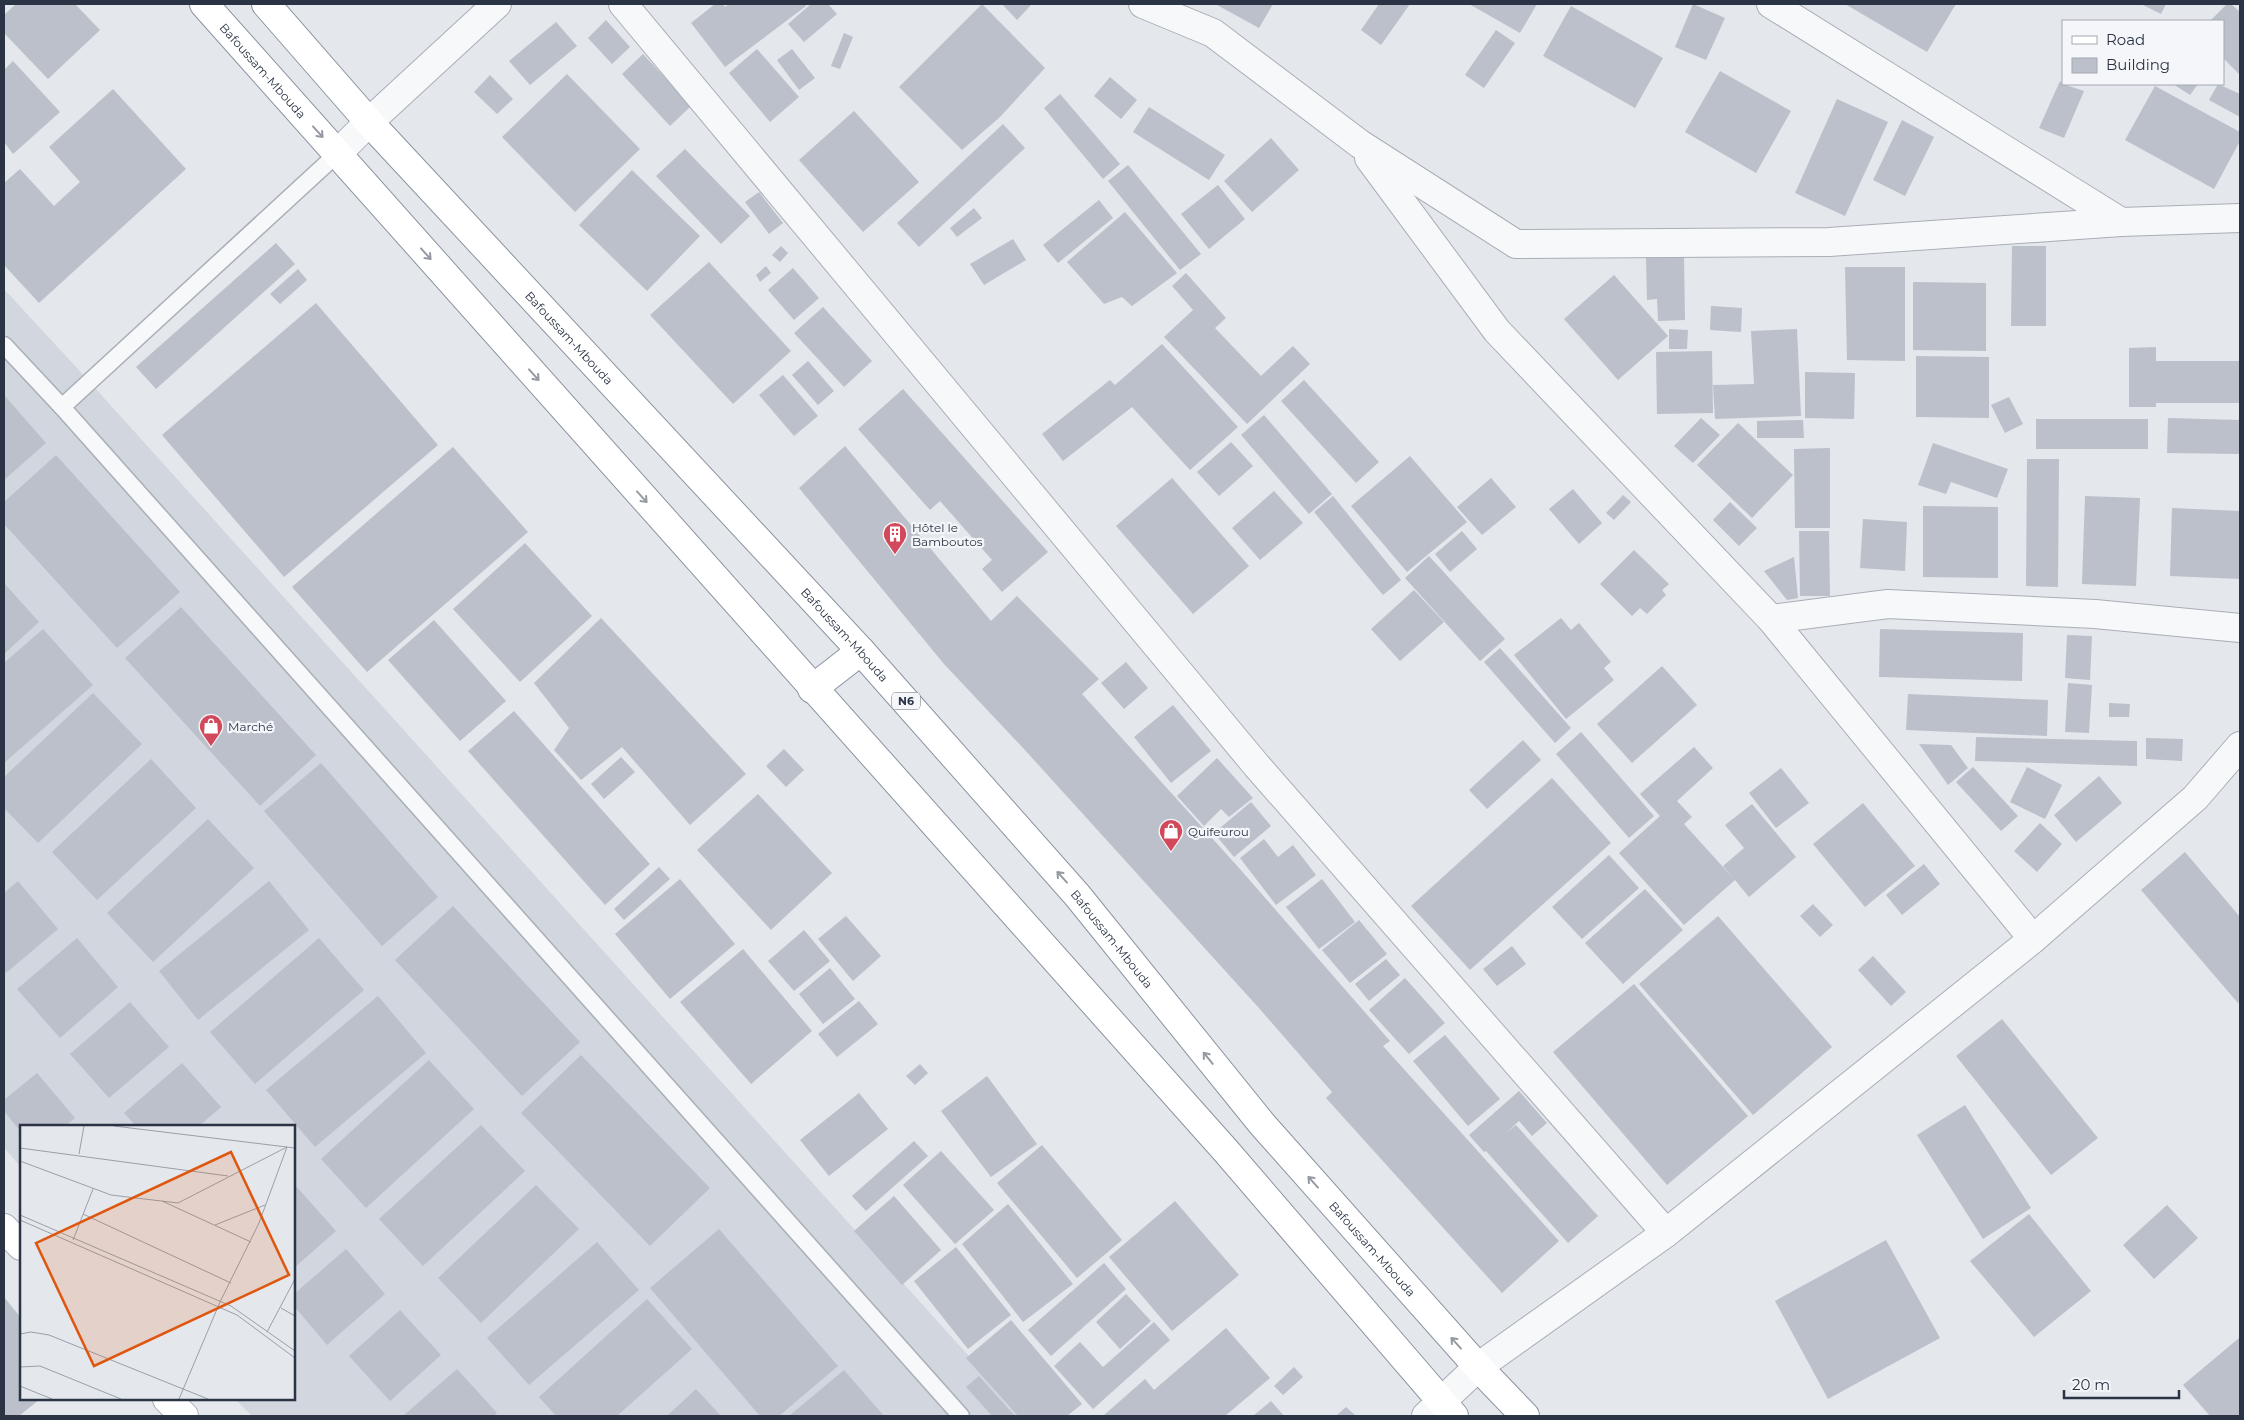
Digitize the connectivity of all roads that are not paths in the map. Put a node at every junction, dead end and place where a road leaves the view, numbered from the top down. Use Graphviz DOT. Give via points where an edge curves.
graph roads {
  1 [pos="204,4"];
  2 [pos="266,4"];
  3 [pos="498,4"];
  4 [pos="623,4"];
  5 [pos="1143,4"];
  6 [pos="1771,4"];
  7 [pos="369,122"];
  8 [pos="1360,144"];
  9 [pos="337,154"];
  10 [pos="2240,218"];
  11 [pos="2121,222"];
  12 [pos="4,345"];
  13 [pos="62,407"];
  14 [pos="1771,619"];
  15 [pos="2240,628"];
  16 [pos="861,651"];
  17 [pos="812,688"];
  18 [pos="2240,746"];
  19 [pos="2033,939"];
  20 [pos="4,1228"];
  21 [pos="1666,1233"];
  22 [pos="20,1245"];
  23 [pos="1478,1368"];
  24 [pos="168,1400"];
  25 [pos="1440,1412"];
  26 [pos="184,1416"];
  27 [pos="962,1416"];
  28 [pos="1525,1416"];
  1 -- 9 [label="main road, Bafoussam-Mbouda, one-way"];
  2 -- 7 [label="main road, Bafoussam-Mbouda / N6"];
  3 -- 7 [label="street"];
  4 -- 21 [label="street" via="1257,766"];
  5 -- 8 [label="street" via="1213,33"];
  6 -- 11 [label="street"];
  7 -- 9 [label="street"];
  7 -- 16 [label="main road, Bafoussam-Mbouda / N6"];
  8 -- 11 [label="street" via="1516,244 1829,242"];
  8 -- 14 [label="street" via="1496,331"];
  9 -- 13 [label="lane"];
  9 -- 17 [label="main road, Bafoussam-Mbouda, one-way"];
  10 -- 11 [label="street"];
  12 -- 13 [label="lane"];
  13 -- 27 [label="lane"];
  14 -- 15 [label="street" via="1888,604 2095,614"];
  14 -- 19 [label="street"];
  16 -- 17 [label="main road"];
  23 -- 16 [label="main road, Bafoussam-Mbouda / N6, one-way" via="1262,1124 1077,894"];
  17 -- 25 [label="main road, Bafoussam-Mbouda" via="1219,1144"];
  18 -- 19 [label="street" via="2196,798"];
  19 -- 21 [label="street"];
  20 -- 22 [label="main road"];
  21 -- 23 [label="street"];
  23 -- 25 [label="street"];
  23 -- 28 [label="main road, Bafoussam-Mbouda / N6"];
  24 -- 26 [label="main road"];
}
